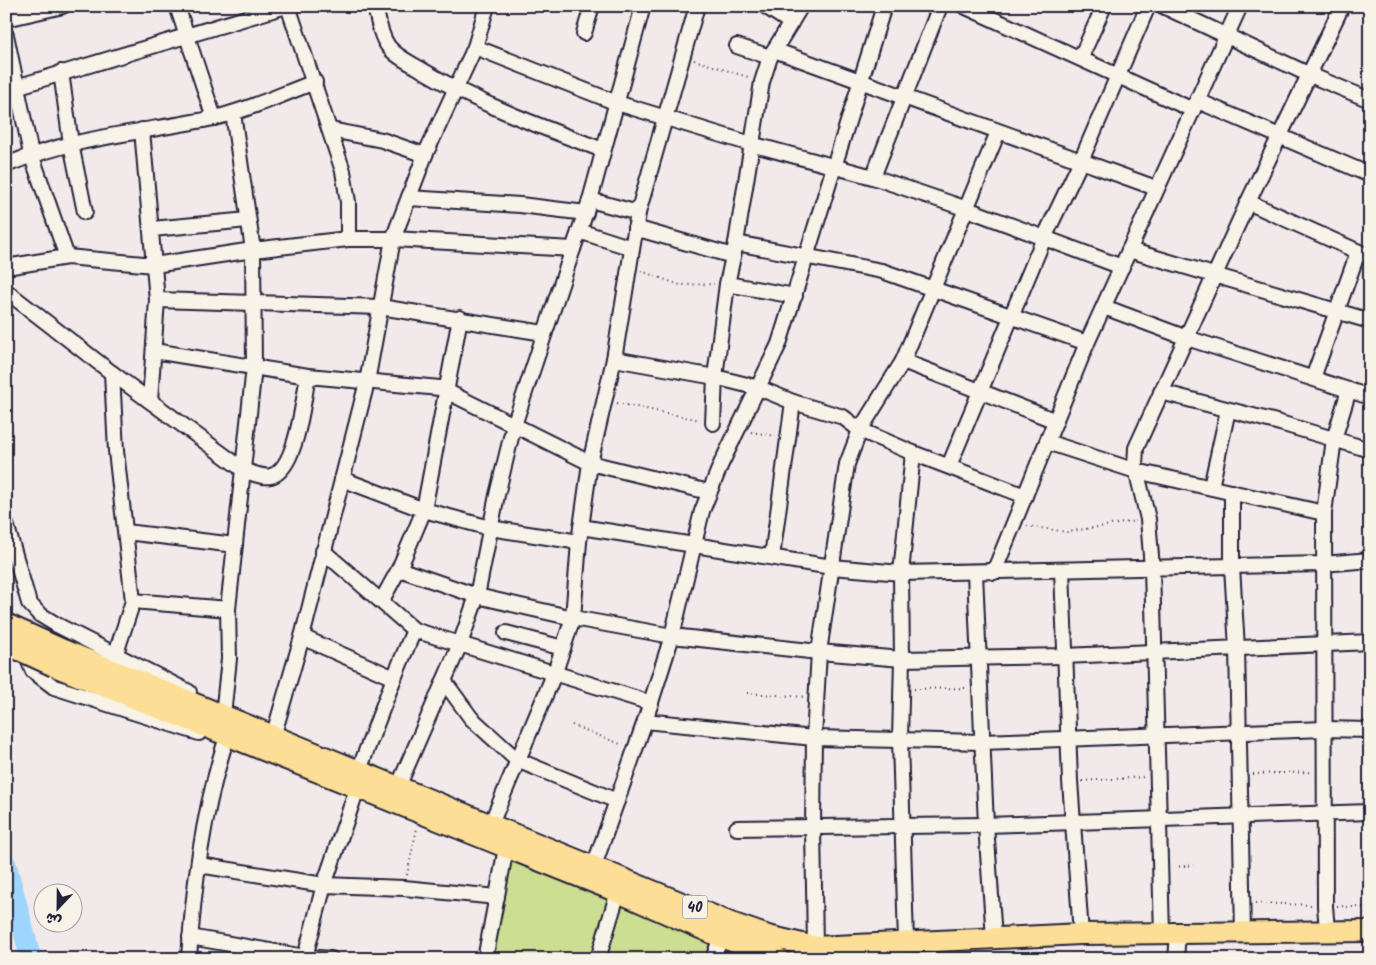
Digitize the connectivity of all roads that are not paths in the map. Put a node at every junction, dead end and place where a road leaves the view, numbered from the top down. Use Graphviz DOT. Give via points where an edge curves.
graph roads {
  1 [pos="63,6"];
  2 [pos="177,6"];
  3 [pos="287,6"];
  4 [pos="375,6"];
  5 [pos="487,6"];
  6 [pos="592,6"];
  7 [pos="643,6"];
  8 [pos="697,6"];
  9 [pos="765,6"];
  10 [pos="801,6"];
  11 [pos="884,6"];
  12 [pos="940,6"];
  13 [pos="964,6"];
  14 [pos="1104,6"];
  15 [pos="1148,6"];
  16 [pos="1163,6"];
  17 [pos="1240,6"];
  18 [pos="1342,6"];
  19 [pos="6,19"];
  20 [pos="791,23"];
  21 [pos="584,33"];
  22 [pos="6,35"];
  23 [pos="187,36"];
  24 [pos="1227,37"];
  25 [pos="737,46"];
  26 [pos="475,47"];
  27 [pos="772,54"];
  28 [pos="1080,57"];
  29 [pos="61,72"];
  30 [pos="1117,74"];
  31 [pos="1310,75"];
  32 [pos="862,81"];
  33 [pos="315,82"];
  34 [pos="12,88"];
  35 [pos="456,90"];
  36 [pos="906,97"];
  37 [pos="1370,100"];
  38 [pos="617,104"];
  39 [pos="1196,106"];
  40 [pos="233,113"];
  41 [pos="214,118"];
  42 [pos="664,118"];
  43 [pos="142,130"];
  44 [pos="331,130"];
  45 [pos="998,132"];
  46 [pos="1280,135"];
  47 [pos="71,144"];
  48 [pos="751,144"];
  49 [pos="603,150"];
  50 [pos="30,154"];
  51 [pos="425,155"];
  52 [pos="1081,161"];
  53 [pos="6,164"];
  54 [pos="835,167"];
  55 [pos="1370,175"];
  56 [pos="873,177"];
  57 [pos="1156,188"];
  58 [pos="409,198"];
  59 [pos="1248,202"];
  60 [pos="588,206"];
  61 [pos="967,209"];
  62 [pos="85,212"];
  63 [pos="638,213"];
  64 [pos="248,220"];
  65 [pos="636,228"];
  66 [pos="152,229"];
  67 [pos="579,231"];
  68 [pos="1044,238"];
  69 [pos="348,239"];
  70 [pos="394,239"];
  71 [pos="632,248"];
  72 [pos="573,249"];
  73 [pos="253,250"];
  74 [pos="735,250"];
  75 [pos="1130,250"];
  76 [pos="1367,255"];
  77 [pos="67,257"];
  78 [pos="806,258"];
  79 [pos="154,265"];
  80 [pos="6,267"];
  81 [pos="1122,267"];
  82 [pos="1217,274"];
  83 [pos="727,284"];
  84 [pos="935,289"];
  85 [pos="6,291"];
  86 [pos="795,296"];
  87 [pos="157,300"];
  88 [pos="255,304"];
  89 [pos="380,306"];
  90 [pos="1104,307"];
  91 [pos="1337,310"];
  92 [pos="1010,317"];
  93 [pos="460,318"];
  94 [pos="1370,320"];
  95 [pos="544,333"];
  96 [pos="1187,338"];
  97 [pos="1087,343"];
  98 [pos="154,352"];
  99 [pos="614,359"];
  100 [pos="903,361"];
  101 [pos="254,366"];
  102 [pos="112,373"];
  103 [pos="308,376"];
  104 [pos="715,377"];
  105 [pos="1312,378"];
  106 [pos="367,382"];
  107 [pos="759,388"];
  108 [pos="1349,390"];
  109 [pos="446,391"];
  110 [pos="981,391"];
  111 [pos="1161,392"];
  112 [pos="1370,397"];
  113 [pos="150,401"];
  114 [pos="793,402"];
  115 [pos="1228,410"];
  116 [pos="1056,421"];
  117 [pos="713,423"];
  118 [pos="514,425"];
  119 [pos="860,430"];
  120 [pos="1334,439"];
  121 [pos="1047,442"];
  122 [pos="1370,450"];
  123 [pos="913,453"];
  124 [pos="590,463"];
  125 [pos="949,466"];
  126 [pos="244,470"];
  127 [pos="1136,471"];
  128 [pos="342,479"];
  129 [pos="1211,487"];
  130 [pos="709,492"];
  131 [pos="1232,492"];
  132 [pos="1026,496"];
  133 [pos="424,510"];
  134 [pos="1324,513"];
  135 [pos="6,524"];
  136 [pos="581,527"];
  137 [pos="490,528"];
  138 [pos="126,532"];
  139 [pos="579,542"];
  140 [pos="694,543"];
  141 [pos="235,545"];
  142 [pos="323,551"];
  143 [pos="772,556"];
  144 [pos="1370,560"];
  145 [pos="1323,564"];
  146 [pos="832,567"];
  147 [pos="1232,567"];
  148 [pos="1152,568"];
  149 [pos="399,569"];
  150 [pos="1062,570"];
  151 [pos="994,572"];
  152 [pos="901,573"];
  153 [pos="975,573"];
  154 [pos="476,596"];
  155 [pos="382,600"];
  156 [pos="133,601"];
  157 [pos="228,609"];
  158 [pos="6,613"];
  159 [pos="573,618"];
  160 [pos="6,624"];
  161 [pos="414,630"];
  162 [pos="506,633"];
  163 [pos="672,636"];
  164 [pos="302,637"];
  165 [pos="1370,642"];
  166 [pos="1326,643"];
  167 [pos="6,644"];
  168 [pos="460,644"];
  169 [pos="563,648"];
  170 [pos="1237,648"];
  171 [pos="1153,651"];
  172 [pos="819,652"];
  173 [pos="115,656"];
  174 [pos="1065,656"];
  175 [pos="978,657"];
  176 [pos="59,658"];
  177 [pos="902,658"];
  178 [pos="555,672"];
  179 [pos="394,678"];
  180 [pos="444,681"];
  181 [pos="651,702"];
  182 [pos="223,715"];
  183 [pos="645,721"];
  184 [pos="1324,729"];
  185 [pos="1370,730"];
  186 [pos="1238,732"];
  187 [pos="1156,734"];
  188 [pos="814,738"];
  189 [pos="1068,738"];
  190 [pos="900,740"];
  191 [pos="982,742"];
  192 [pos="225,743"];
  193 [pos="269,744"];
  194 [pos="516,760"];
  195 [pos="358,780"];
  196 [pos="398,787"];
  197 [pos="617,801"];
  198 [pos="1370,812"];
  199 [pos="1326,813"];
  200 [pos="1242,816"];
  201 [pos="1159,818"];
  202 [pos="1073,823"];
  203 [pos="491,824"];
  204 [pos="986,825"];
  205 [pos="902,826"];
  206 [pos="737,828"];
  207 [pos="813,828"];
  208 [pos="506,848"];
  209 [pos="199,865"];
  210 [pos="594,866"];
  211 [pos="324,885"];
  212 [pos="618,892"];
  213 [pos="497,897"];
  214 [pos="1328,930"];
  215 [pos="1370,931"];
  216 [pos="1243,933"];
  217 [pos="1081,934"];
  218 [pos="1170,934"];
  219 [pos="721,937"];
  220 [pos="190,938"];
  221 [pos="994,938"];
  222 [pos="906,942"];
  223 [pos="815,946"];
  224 [pos="848,953"];
  225 [pos="305,957"];
  226 [pos="189,959"];
  227 [pos="331,959"];
  228 [pos="485,959"];
  229 [pos="598,959"];
  230 [pos="712,959"];
  231 [pos="778,959"];
  232 [pos="1176,959"];
  1 -- 19 [label="street"];
  2 -- 23 [label="street"];
  3 -- 23 [label="street"];
  3 -- 33 [label="street"];
  4 -- 35 [label="street" via="384,40 392,51"];
  5 -- 26 [label="street"];
  6 -- 21 [label="street"];
  7 -- 38 [label="street"];
  8 -- 42 [label="street"];
  9 -- 20 [label="street"];
  10 -- 20 [label="street"];
  11 -- 32 [label="street"];
  12 -- 36 [label="street"];
  13 -- 28 [label="street"];
  14 -- 28 [label="street"];
  15 -- 30 [label="street"];
  16 -- 24 [label="street"];
  17 -- 24 [label="street"];
  18 -- 31 [label="street"];
  20 -- 27 [label="street"];
  22 -- 34 [label="street"];
  23 -- 29 [label="street"];
  23 -- 41 [label="street"];
  24 -- 31 [label="street"];
  24 -- 39 [label="street"];
  25 -- 27 [label="street"];
  26 -- 35 [label="street"];
  26 -- 38 [label="street"];
  27 -- 32 [label="street"];
  27 -- 48 [label="street" via="762,82"];
  28 -- 30 [label="street"];
  29 -- 34 [label="street"];
  29 -- 47 [label="street"];
  30 -- 39 [label="street"];
  30 -- 52 [label="street"];
  31 -- 37 [label="street"];
  31 -- 46 [label="street"];
  32 -- 36 [label="street"];
  32 -- 54 [label="street"];
  33 -- 40 [label="street"];
  33 -- 44 [label="street"];
  34 -- 50 [label="street"];
  35 -- 49 [label="street"];
  35 -- 51 [label="street"];
  36 -- 45 [label="street"];
  36 -- 56 [label="street"];
  38 -- 42 [label="street"];
  38 -- 49 [label="street"];
  39 -- 46 [label="street"];
  39 -- 57 [label="street"];
  40 -- 41 [label="street"];
  40 -- 64 [label="street"];
  41 -- 43 [label="street"];
  42 -- 48 [label="street"];
  42 -- 63 [label="street"];
  43 -- 47 [label="street"];
  43 -- 66 [label="street"];
  44 -- 51 [label="street" via="382,140"];
  44 -- 69 [label="street" via="347,189"];
  45 -- 52 [label="street"];
  45 -- 61 [label="street"];
  46 -- 55 [label="street"];
  46 -- 59 [label="street"];
  47 -- 50 [label="street"];
  47 -- 62 [label="street"];
  48 -- 54 [label="street"];
  48 -- 74 [label="street"];
  49 -- 60 [label="street"];
  50 -- 53 [label="street"];
  50 -- 77 [label="street"];
  51 -- 58 [label="street"];
  52 -- 57 [label="street"];
  52 -- 68 [label="street"];
  54 -- 56 [label="street"];
  54 -- 78 [label="street"];
  56 -- 61 [label="street"];
  57 -- 75 [label="street"];
  58 -- 60 [label="street"];
  58 -- 70 [label="street"];
  59 -- 76 [label="street"];
  59 -- 82 [label="street"];
  60 -- 63 [label="street"];
  60 -- 67 [label="street"];
  61 -- 68 [label="street"];
  61 -- 84 [label="street"];
  63 -- 65 [label="street"];
  64 -- 66 [label="street"];
  64 -- 73 [label="street"];
  65 -- 71 [label="street"];
  65 -- 74 [label="street"];
  66 -- 79 [label="street"];
  67 -- 71 [label="street"];
  67 -- 72 [label="street"];
  68 -- 81 [label="street"];
  68 -- 92 [label="street"];
  69 -- 70 [label="street"];
  69 -- 73 [label="street"];
  70 -- 72 [label="street"];
  70 -- 89 [label="street"];
  71 -- 99 [label="street"];
  72 -- 95 [label="street"];
  73 -- 79 [label="street"];
  73 -- 88 [label="street"];
  74 -- 78 [label="street"];
  74 -- 83 [label="street"];
  75 -- 81 [label="street"];
  75 -- 82 [label="street"];
  76 -- 91 [label="street"];
  77 -- 79 [label="street"];
  77 -- 80 [label="street"];
  78 -- 84 [label="street" via="865,267"];
  78 -- 86 [label="street"];
  79 -- 87 [label="street"];
  81 -- 90 [label="street"];
  82 -- 91 [label="street"];
  82 -- 96 [label="street"];
  83 -- 86 [label="street"];
  83 -- 104 [label="street"];
  84 -- 92 [label="street"];
  84 -- 100 [label="street"];
  85 -- 102 [label="street"];
  86 -- 107 [label="street"];
  87 -- 88 [label="street"];
  87 -- 98 [label="street"];
  88 -- 89 [label="street"];
  88 -- 101 [label="street"];
  89 -- 93 [label="street"];
  89 -- 106 [label="street"];
  90 -- 96 [label="street"];
  90 -- 97 [label="street"];
  91 -- 94 [label="street"];
  91 -- 105 [label="street"];
  92 -- 97 [label="street"];
  92 -- 110 [label="street"];
  93 -- 95 [label="street"];
  93 -- 109 [label="street"];
  95 -- 118 [label="street"];
  96 -- 105 [label="street"];
  96 -- 111 [label="street"];
  97 -- 116 [label="street"];
  98 -- 101 [label="street"];
  98 -- 113 [label="street"];
  99 -- 104 [label="street"];
  99 -- 124 [label="street"];
  100 -- 110 [label="street"];
  100 -- 119 [label="street"];
  101 -- 103 [label="street"];
  101 -- 126 [label="street"];
  102 -- 113 [label="street"];
  102 -- 138 [label="street" via="116,451"];
  103 -- 106 [label="street"];
  103 -- 126 [label="street" via="287,463 272,476 260,476"];
  104 -- 107 [label="street"];
  104 -- 117 [label="street"];
  105 -- 108 [label="street"];
  106 -- 109 [label="street" via="421,385"];
  106 -- 128 [label="street"];
  107 -- 114 [label="street"];
  107 -- 130 [label="street"];
  108 -- 112 [label="street"];
  108 -- 120 [label="street"];
  109 -- 118 [label="street"];
  109 -- 133 [label="street"];
  110 -- 116 [label="street"];
  110 -- 125 [label="street"];
  111 -- 115 [label="street"];
  111 -- 127 [label="street" via="1136,448"];
  113 -- 126 [label="street"];
  114 -- 119 [label="street" via="843,417"];
  114 -- 143 [label="street"];
  115 -- 120 [label="street"];
  115 -- 129 [label="street"];
  116 -- 121 [label="street"];
  118 -- 124 [label="street"];
  118 -- 137 [label="street"];
  119 -- 123 [label="street"];
  119 -- 146 [label="street" via="846,472"];
  120 -- 122 [label="street"];
  120 -- 134 [label="street"];
  121 -- 127 [label="street"];
  121 -- 132 [label="street"];
  123 -- 125 [label="street"];
  123 -- 152 [label="street"];
  124 -- 130 [label="street"];
  124 -- 136 [label="street"];
  125 -- 132 [label="street"];
  126 -- 141 [label="street"];
  127 -- 129 [label="street"];
  127 -- 148 [label="street" via="1148,519"];
  128 -- 133 [label="street"];
  128 -- 142 [label="street"];
  129 -- 131 [label="street"];
  130 -- 140 [label="street"];
  131 -- 134 [label="street"];
  131 -- 147 [label="street"];
  132 -- 151 [label="street"];
  133 -- 137 [label="street"];
  133 -- 149 [label="street"];
  134 -- 145 [label="street"];
  135 -- 173 [label="street" via="29,603 57,625"];
  136 -- 139 [label="street"];
  136 -- 140 [label="street"];
  137 -- 139 [label="street"];
  137 -- 154 [label="street"];
  138 -- 141 [label="street"];
  138 -- 156 [label="street"];
  139 -- 159 [label="street"];
  140 -- 143 [label="street"];
  140 -- 163 [label="street"];
  141 -- 157 [label="street"];
  142 -- 155 [label="street"];
  142 -- 164 [label="street"];
  143 -- 146 [label="street"];
  144 -- 145 [label="street"];
  145 -- 147 [label="street"];
  145 -- 166 [label="street"];
  146 -- 152 [label="street"];
  146 -- 172 [label="street"];
  147 -- 148 [label="street"];
  147 -- 170 [label="street"];
  148 -- 150 [label="street"];
  148 -- 171 [label="street"];
  149 -- 154 [label="street"];
  149 -- 155 [label="street"];
  150 -- 151 [label="street"];
  150 -- 174 [label="street"];
  151 -- 153 [label="street"];
  152 -- 153 [label="street"];
  152 -- 177 [label="street"];
  153 -- 175 [label="street"];
  154 -- 159 [label="street"];
  154 -- 168 [label="street"];
  155 -- 161 [label="street"];
  156 -- 157 [label="street"];
  156 -- 173 [label="street"];
  157 -- 182 [label="street" via="229,659"];
  158 -- 192 [label="street" via="33,671 54,687"];
  159 -- 163 [label="street"];
  159 -- 169 [label="street"];
  160 -- 176 [label="highway, bridge"];
  161 -- 168 [label="street"];
  161 -- 179 [label="street"];
  162 -- 169 [label="street"];
  163 -- 172 [label="street"];
  163 -- 181 [label="street"];
  164 -- 179 [label="street"];
  164 -- 193 [label="street"];
  165 -- 166 [label="street"];
  166 -- 170 [label="street"];
  166 -- 184 [label="street"];
  167 -- 176 [label="highway, bridge"];
  168 -- 178 [label="street"];
  168 -- 180 [label="street"];
  169 -- 178 [label="street"];
  170 -- 171 [label="street"];
  170 -- 186 [label="street"];
  171 -- 174 [label="street"];
  171 -- 187 [label="street"];
  172 -- 177 [label="street"];
  172 -- 188 [label="street"];
  173 -- 182 [label="street" via="182,689"];
  174 -- 175 [label="street"];
  174 -- 189 [label="street"];
  175 -- 177 [label="street"];
  175 -- 191 [label="street"];
  176 -- 182 [label="highway, 40"];
  176 -- 193 [label="highway, 40"];
  177 -- 190 [label="street"];
  178 -- 181 [label="street"];
  178 -- 194 [label="street"];
  179 -- 195 [label="street"];
  180 -- 194 [label="street" via="471,718"];
  180 -- 196 [label="street"];
  181 -- 183 [label="street"];
  182 -- 193 [label="highway, 40"];
  183 -- 188 [label="street"];
  183 -- 197 [label="street"];
  184 -- 185 [label="street"];
  184 -- 186 [label="street"];
  184 -- 199 [label="street"];
  186 -- 187 [label="street"];
  186 -- 200 [label="street"];
  187 -- 189 [label="street"];
  187 -- 201 [label="street"];
  188 -- 190 [label="street"];
  188 -- 207 [label="street"];
  189 -- 191 [label="street"];
  189 -- 202 [label="street"];
  190 -- 191 [label="street"];
  190 -- 205 [label="street"];
  191 -- 204 [label="street"];
  192 -- 193 [label="street"];
  192 -- 209 [label="street" via="214,776"];
  193 -- 195 [label="highway, 40"];
  194 -- 197 [label="street"];
  194 -- 203 [label="street"];
  195 -- 196 [label="highway, 40"];
  195 -- 208 [label="highway, 40" via="420,813"];
  195 -- 211 [label="street"];
  196 -- 203 [label="highway, 40"];
  197 -- 210 [label="street"];
  198 -- 199 [label="street"];
  199 -- 200 [label="street"];
  199 -- 214 [label="street" via="1325,906"];
  200 -- 201 [label="street"];
  200 -- 216 [label="street"];
  201 -- 202 [label="street"];
  201 -- 218 [label="street" via="1161,868"];
  202 -- 204 [label="street"];
  202 -- 217 [label="street"];
  203 -- 210 [label="highway, 40"];
  204 -- 205 [label="street"];
  204 -- 221 [label="street"];
  205 -- 207 [label="street"];
  205 -- 222 [label="street"];
  206 -- 207 [label="street"];
  207 -- 223 [label="street"];
  208 -- 212 [label="highway, 40"];
  208 -- 213 [label="street"];
  209 -- 211 [label="street"];
  209 -- 220 [label="street"];
  210 -- 223 [label="highway, 40" via="731,923 768,936"];
  211 -- 213 [label="street" via="404,888"];
  211 -- 225 [label="street"];
  212 -- 219 [label="highway, 40"];
  212 -- 229 [label="street"];
  213 -- 228 [label="street"];
  214 -- 215 [label="highway, 40"];
  214 -- 216 [label="highway, 40"];
  216 -- 218 [label="highway, 40"];
  217 -- 218 [label="highway, 40"];
  217 -- 221 [label="highway, 40"];
  218 -- 232 [label="street"];
  219 -- 230 [label="street"];
  219 -- 231 [label="highway, 40"];
  220 -- 225 [label="street"];
  220 -- 226 [label="street"];
  221 -- 222 [label="highway, 40"];
  222 -- 224 [label="highway, 40"];
  223 -- 224 [label="highway, 40"];
  225 -- 227 [label="street"];
}
